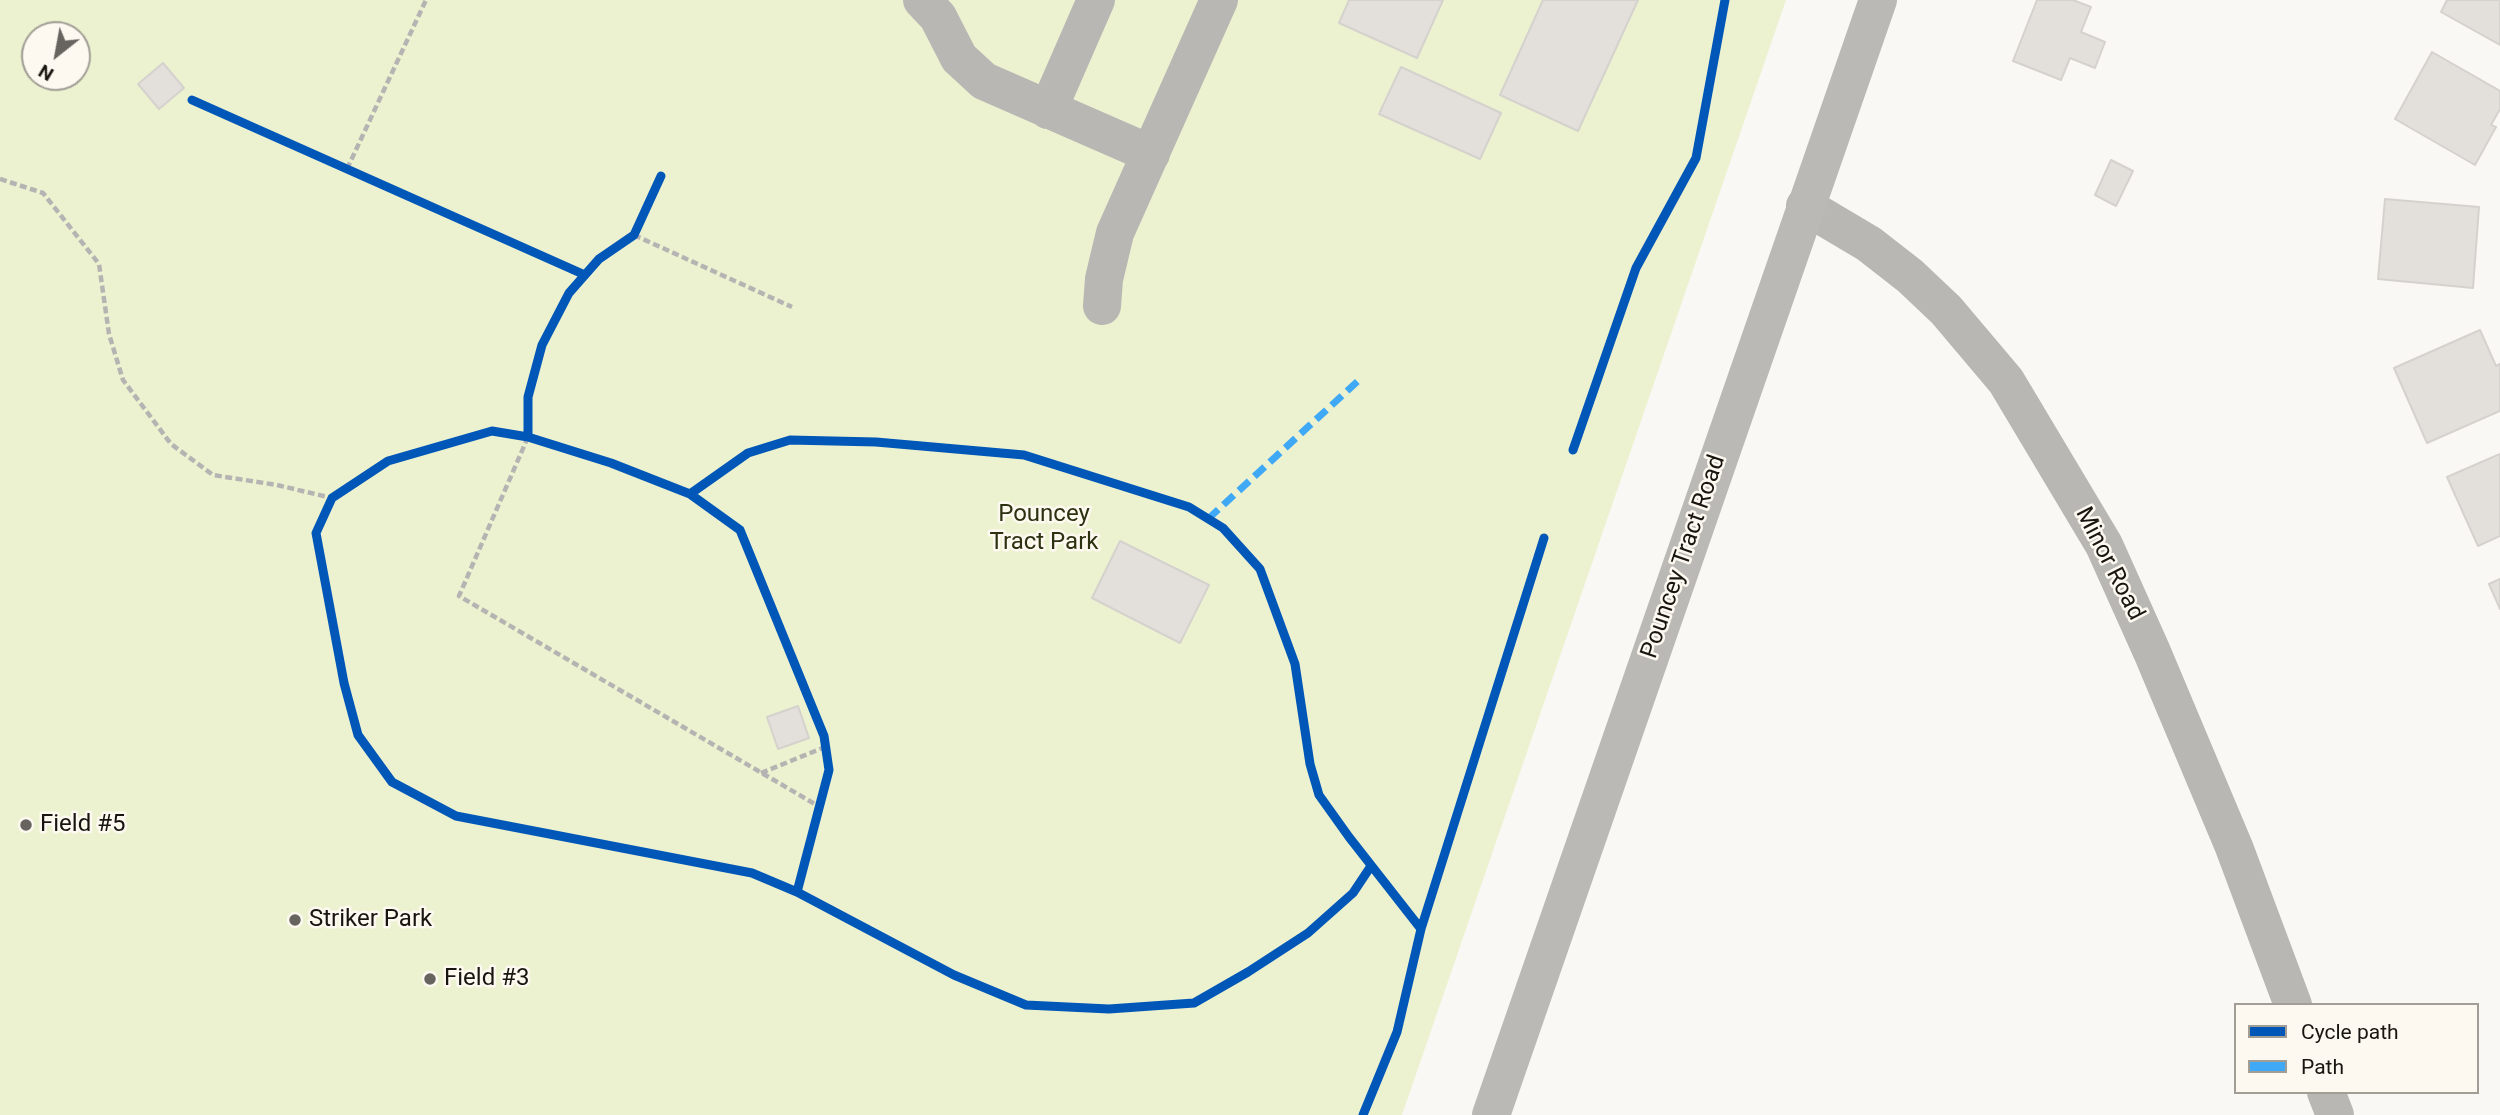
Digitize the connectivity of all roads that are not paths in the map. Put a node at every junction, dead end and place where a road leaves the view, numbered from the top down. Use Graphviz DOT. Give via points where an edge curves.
graph roads {
  1 [pos="922,0"];
  2 [pos="1096,0"];
  3 [pos="1219,0"];
  4 [pos="1878,0"];
  5 [pos="1048,110"];
  6 [pos="1151,154"];
  7 [pos="1805,206"];
  8 [pos="1102,306"];
  9 [pos="2292,1003"];
  10 [pos="2327,1094"];
  11 [pos="1491,1115"];
  12 [pos="2335,1115"];
  1 -- 5 [label="street" via="938,17 970,71"];
  2 -- 5 [label="street"];
  3 -- 6 [label="street"];
  4 -- 7 [label="main road, Pouncey Tract Road"];
  5 -- 6 [label="street"];
  6 -- 8 [label="street" via="1109,252"];
  7 -- 9 [label="street, Minor Road" via="1869,244 1910,276 1946,310 2006,382 2110,557 2234,847"];
  7 -- 11 [label="main road, Pouncey Tract Road"];
  10 -- 12 [label="street"];
}
